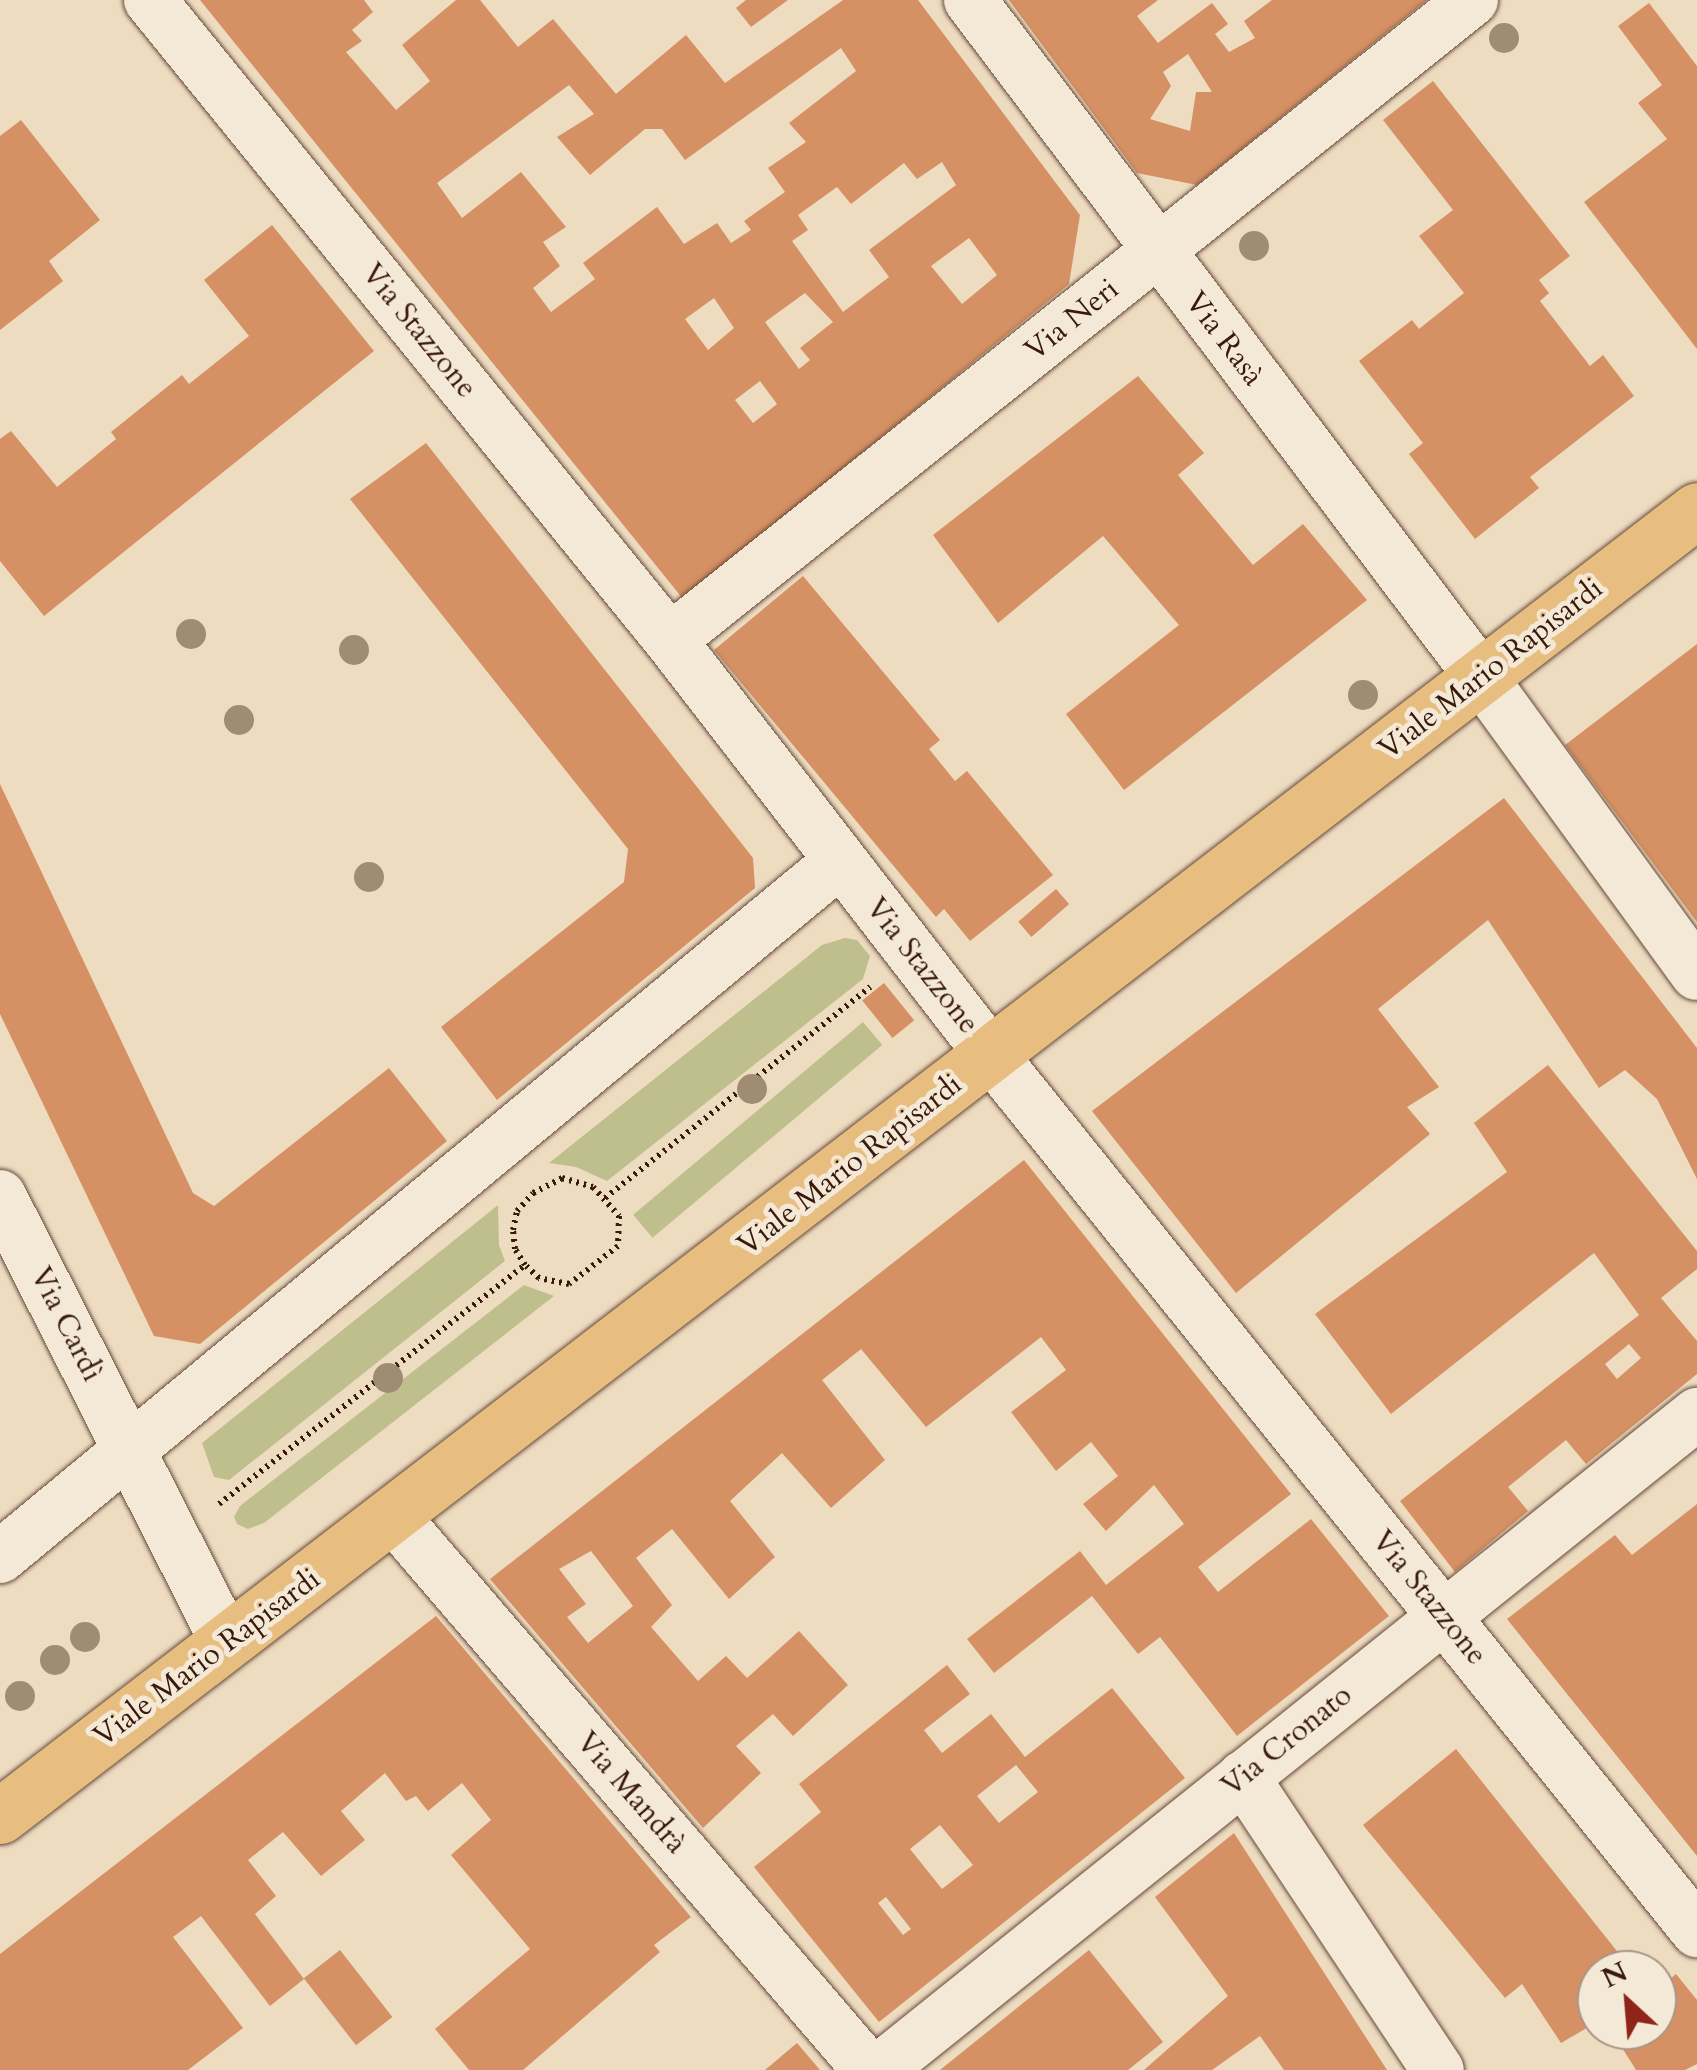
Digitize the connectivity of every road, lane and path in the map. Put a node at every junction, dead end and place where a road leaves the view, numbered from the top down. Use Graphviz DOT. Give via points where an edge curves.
graph roads {
  1 [pos="150,0"];
  2 [pos="970,0"];
  3 [pos="1472,0"];
  4 [pos="1158,252"];
  5 [pos="1697,510"];
  6 [pos="670,640"];
  7 [pos="1480,677"];
  8 [pos="840,861"];
  9 [pos="1697,974"];
  10 [pos="874,984"];
  11 [pos="992,1056"];
  12 [pos="0,1196"];
  13 [pos="605,1198"];
  14 [pos="525,1265"];
  15 [pos="597,1266"];
  16 [pos="605,1274"];
  17 [pos="1697,1414"];
  18 [pos="131,1451"];
  19 [pos="218,1504"];
  20 [pos="393,1516"];
  21 [pos="0,1557"];
  22 [pos="1442,1615"];
  23 [pos="227,1643"];
  24 [pos="1243,1777"];
  25 [pos="0,1816"];
  26 [pos="1697,1931"];
  27 [pos="869,2070"];
  28 [pos="879,2070"];
  29 [pos="1438,2070"];
  1 -- 6 [label="street, Via Stazzone"];
  2 -- 4 [label="street, Via Rasà"];
  3 -- 4 [label="street, Via Neri"];
  4 -- 6 [label="street, Via Neri"];
  4 -- 7 [label="street, Via Rasà"];
  5 -- 7 [label="main road, Viale Mario Rapisardi"];
  6 -- 8 [label="street, Via Stazzone"];
  7 -- 9 [label="street, Via Rasà"];
  7 -- 11 [label="main road, Viale Mario Rapisardi"];
  8 -- 11 [label="street, Via Stazzone"];
  8 -- 18 [label="street"];
  10 -- 13 [label="path"];
  11 -- 20 [label="main road, Viale Mario Rapisardi"];
  11 -- 22 [label="street, Via Stazzone"];
  12 -- 18 [label="street, Via Cardì"];
  13 -- 14 [label="path" via="562,1178 532,1193 513,1230"];
  13 -- 15 [label="path" via="619,1216 618,1246"];
  14 -- 15 [label="path" via="539,1278 569,1284"];
  14 -- 19 [label="path"];
  15 -- 16 [label="path"];
  17 -- 22 [label="street, Via Cronato"];
  18 -- 21 [label="street"];
  18 -- 23 [label="street, Via Cardì"];
  20 -- 23 [label="main road, Viale Mario Rapisardi"];
  20 -- 27 [label="street, Via Mandrà"];
  22 -- 24 [label="street, Via Cronato"];
  22 -- 26 [label="street, Via Stazzone"];
  23 -- 25 [label="main road, Viale Mario Rapisardi"];
  24 -- 28 [label="street, Via Cronato"];
  24 -- 29 [label="street"];
}
